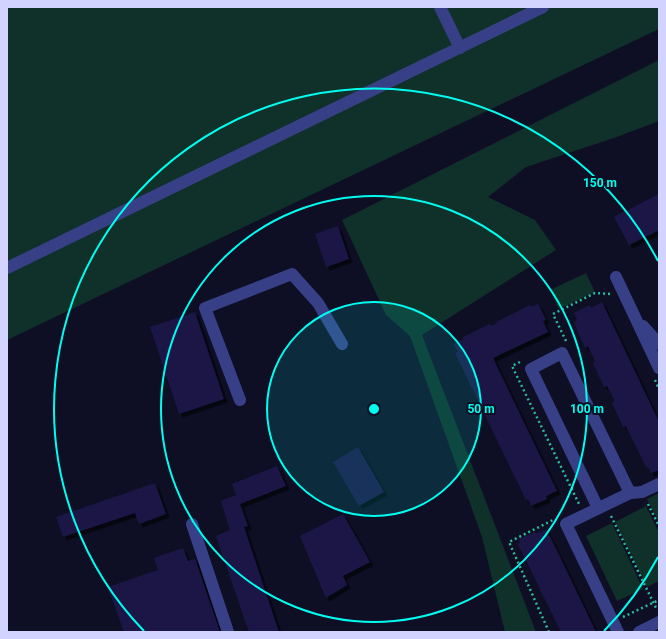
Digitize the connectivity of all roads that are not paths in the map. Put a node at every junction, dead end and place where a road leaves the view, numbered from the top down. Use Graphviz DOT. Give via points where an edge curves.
graph roads {
  1 [pos="440,7"];
  2 [pos="543,7"];
  3 [pos="460,48"];
  4 [pos="7,268"];
  5 [pos="616,277"];
  6 [pos="634,316"];
  7 [pos="342,344"];
  8 [pos="659,344"];
  9 [pos="659,368"];
  10 [pos="240,400"];
  11 [pos="659,484"];
  12 [pos="630,493"];
  13 [pos="602,506"];
  14 [pos="192,524"];
  15 [pos="659,622"];
  16 [pos="616,627"];
  17 [pos="228,632"];
  18 [pos="639,632"];
  1 -- 3 [label="lane"];
  2 -- 3 [label="lane"];
  3 -- 4 [label="lane"];
  5 -- 6 [label="lane"];
  6 -- 8 [label="lane"];
  6 -- 9 [label="lane"];
  7 -- 10 [label="lane" via="318,303 292,274 205,308"];
  11 -- 12 [label="lane" via="642,492"];
  12 -- 13 [label="lane"];
  12 -- 13 [label="lane" via="562,354 530,369"];
  13 -- 16 [label="lane" via="566,524"];
  14 -- 17 [label="lane"];
  15 -- 18 [label="lane"];
}
